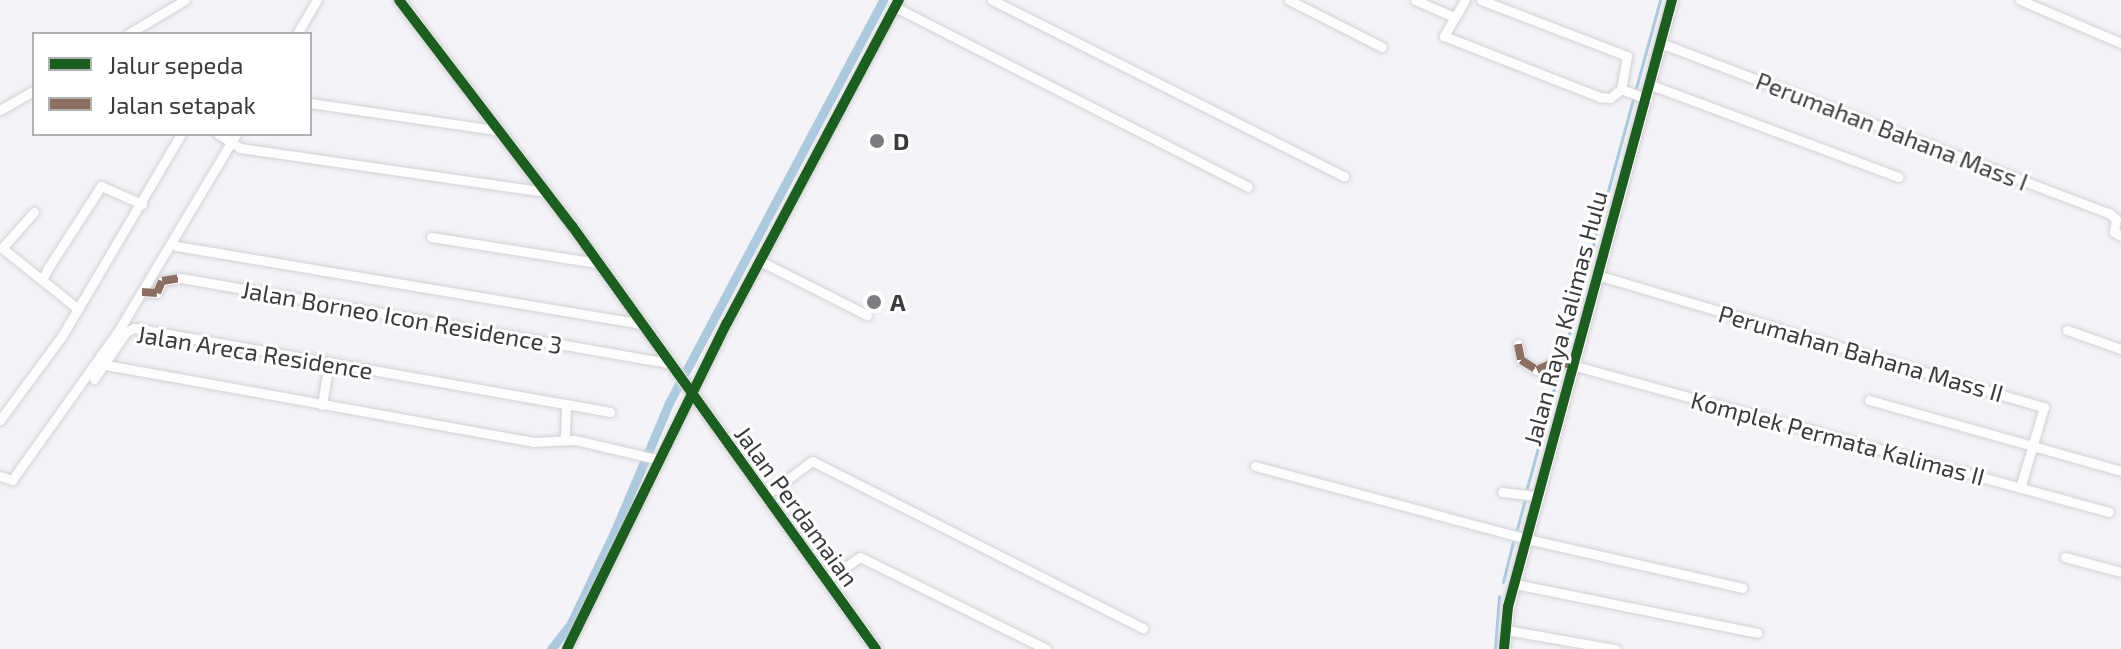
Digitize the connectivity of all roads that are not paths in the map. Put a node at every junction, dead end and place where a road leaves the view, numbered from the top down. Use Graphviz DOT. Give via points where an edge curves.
graph roads {
  1 [pos="185,0"];
  2 [pos="317,0"];
  3 [pos="399,0"];
  4 [pos="992,0"];
  5 [pos="1289,0"];
  6 [pos="1415,0"];
  7 [pos="1465,0"];
  8 [pos="1481,0"];
  9 [pos="1672,0"];
  10 [pos="2020,0"];
  11 [pos="897,3"];
  12 [pos="1454,17"];
  13 [pos="131,32"];
  14 [pos="298,32"];
  15 [pos="2121,43"];
  16 [pos="1663,44"];
  17 [pos="1382,47"];
  18 [pos="1651,85"];
  19 [pos="1621,89"];
  20 [pos="32,91"];
  21 [pos="1640,96"];
  22 [pos="312,103"];
  23 [pos="0,110"];
  24 [pos="494,130"];
  25 [pos="180,136"];
  26 [pos="220,136"];
  27 [pos="235,136"];
  28 [pos="230,144"];
  29 [pos="1344,176"];
  30 [pos="1898,177"];
  31 [pos="1248,187"];
  32 [pos="544,192"];
  33 [pos="142,204"];
  34 [pos="34,212"];
  35 [pos="2121,236"];
  36 [pos="431,237"];
  37 [pos="176,246"];
  38 [pos="760,261"];
  39 [pos="597,263"];
  40 [pos="1597,275"];
  41 [pos="42,280"];
  42 [pos="142,292"];
  43 [pos="78,309"];
  44 [pos="867,315"];
  45 [pos="640,324"];
  46 [pos="2067,330"];
  47 [pos="1518,344"];
  48 [pos="2121,349"];
  49 [pos="329,362"];
  50 [pos="669,363"];
  51 [pos="1567,364"];
  52 [pos="106,365"];
  53 [pos="94,379"];
  54 [pos="689,391"];
  55 [pos="1869,400"];
  56 [pos="566,404"];
  57 [pos="322,405"];
  58 [pos="610,412"];
  59 [pos="0,420"];
  60 [pos="565,439"];
  61 [pos="2032,446"];
  62 [pos="652,456"];
  63 [pos="1255,466"];
  64 [pos="2121,471"];
  65 [pos="0,476"];
  66 [pos="2020,488"];
  67 [pos="1502,492"];
  68 [pos="765,496"];
  69 [pos="1537,496"];
  70 [pos="2109,512"];
  71 [pos="1527,539"];
  72 [pos="2065,557"];
  73 [pos="2121,572"];
  74 [pos="826,580"];
  75 [pos="1515,584"];
  76 [pos="1743,588"];
  77 [pos="1143,628"];
  78 [pos="1506,630"];
  79 [pos="1757,633"];
  80 [pos="567,649"];
  81 [pos="876,649"];
  82 [pos="1046,649"];
  83 [pos="1504,649"];
  84 [pos="1615,649"];
  1 -- 13 [label="street"];
  2 -- 14 [label="street"];
  3 -- 24 [label="street, Jalan Perdamaian"];
  4 -- 29 [label="street"];
  5 -- 17 [label="street"];
  6 -- 12 [label="street"];
  7 -- 12 [label="street"];
  8 -- 19 [label="street" via="1627,56"];
  9 -- 16 [label="street, Jalan Raya Kalimas Hulu"];
  10 -- 15 [label="street"];
  11 -- 31 [label="street"];
  11 -- 38 [label="street"];
  12 -- 19 [label="street" via="1444,36 1600,97 1610,98"];
  16 -- 18 [label="street, Jalan Raya Kalimas Hulu"];
  16 -- 35 [label="street, Perumahan Bahana Mass I" via="2109,213 2116,222 2114,232"];
  18 -- 21 [label="street, Jalan Raya Kalimas Hulu"];
  18 -- 30 [label="street"];
  19 -- 21 [label="street"];
  20 -- 23 [label="street"];
  21 -- 40 [label="street, Jalan Raya Kalimas Hulu"];
  22 -- 24 [label="street"];
  24 -- 32 [label="street, Jalan Perdamaian"];
  25 -- 33 [label="street"];
  26 -- 28 [label="street"];
  27 -- 28 [label="street"];
  28 -- 32 [label="street"];
  28 -- 42 [label="street"];
  32 -- 39 [label="street, Jalan Perdamaian"];
  33 -- 41 [label="street" via="101,186"];
  33 -- 43 [label="street"];
  34 -- 41 [label="street" via="2,248"];
  36 -- 39 [label="street"];
  37 -- 45 [label="street, Jalan Borneo Icon Residence 3"];
  38 -- 44 [label="street"];
  38 -- 54 [label="street"];
  39 -- 45 [label="street, Jalan Perdamaian"];
  40 -- 51 [label="street, Jalan Raya Kalimas Hulu"];
  40 -- 61 [label="street, Perumahan Bahana Mass II" via="2044,407"];
  41 -- 43 [label="street"];
  42 -- 50 [label="street, Jalan Borneo Icon Residence 3" via="157,293 162,281 181,278"];
  42 -- 65 [label="street" via="12,480"];
  43 -- 59 [label="street"];
  45 -- 50 [label="street, Jalan Perdamaian"];
  46 -- 48 [label="street"];
  47 -- 51 [label="street, Komplek Permata Kalimas II" via="1521,360 1537,370"];
  49 -- 52 [label="street, Jalan Areca Residence" via="131,328"];
  49 -- 56 [label="street, Jalan Areca Residence"];
  49 -- 57 [label="street"];
  50 -- 54 [label="street, Jalan Perdamaian"];
  51 -- 66 [label="street, Komplek Permata Kalimas II"];
  51 -- 69 [label="street, Jalan Raya Kalimas Hulu"];
  52 -- 53 [label="street"];
  52 -- 57 [label="street, Jalan Areca Residence"];
  54 -- 62 [label="street"];
  54 -- 68 [label="street, Jalan Perdamaian"];
  55 -- 61 [label="street"];
  56 -- 58 [label="street, Jalan Areca Residence"];
  56 -- 60 [label="street"];
  57 -- 60 [label="street, Jalan Areca Residence" via="533,442"];
  60 -- 62 [label="street, Jalan Areca Residence"];
  61 -- 64 [label="street"];
  61 -- 66 [label="street, Perumahan Bahana Mass II"];
  62 -- 80 [label="street"];
  63 -- 71 [label="street"];
  66 -- 70 [label="street, Komplek Permata Kalimas II"];
  67 -- 69 [label="street"];
  68 -- 74 [label="street, Jalan Perdamaian"];
  68 -- 77 [label="street" via="812,461"];
  69 -- 71 [label="street, Jalan Raya Kalimas Hulu"];
  71 -- 75 [label="street, Jalan Raya Kalimas Hulu"];
  71 -- 76 [label="street"];
  72 -- 73 [label="street"];
  74 -- 81 [label="street, Jalan Perdamaian"];
  74 -- 82 [label="street" via="860,557"];
  75 -- 78 [label="street, Jalan Raya Kalimas Hulu"];
  75 -- 79 [label="street"];
  78 -- 83 [label="street, Jalan Raya Kalimas Hulu"];
  78 -- 84 [label="street"];
}
